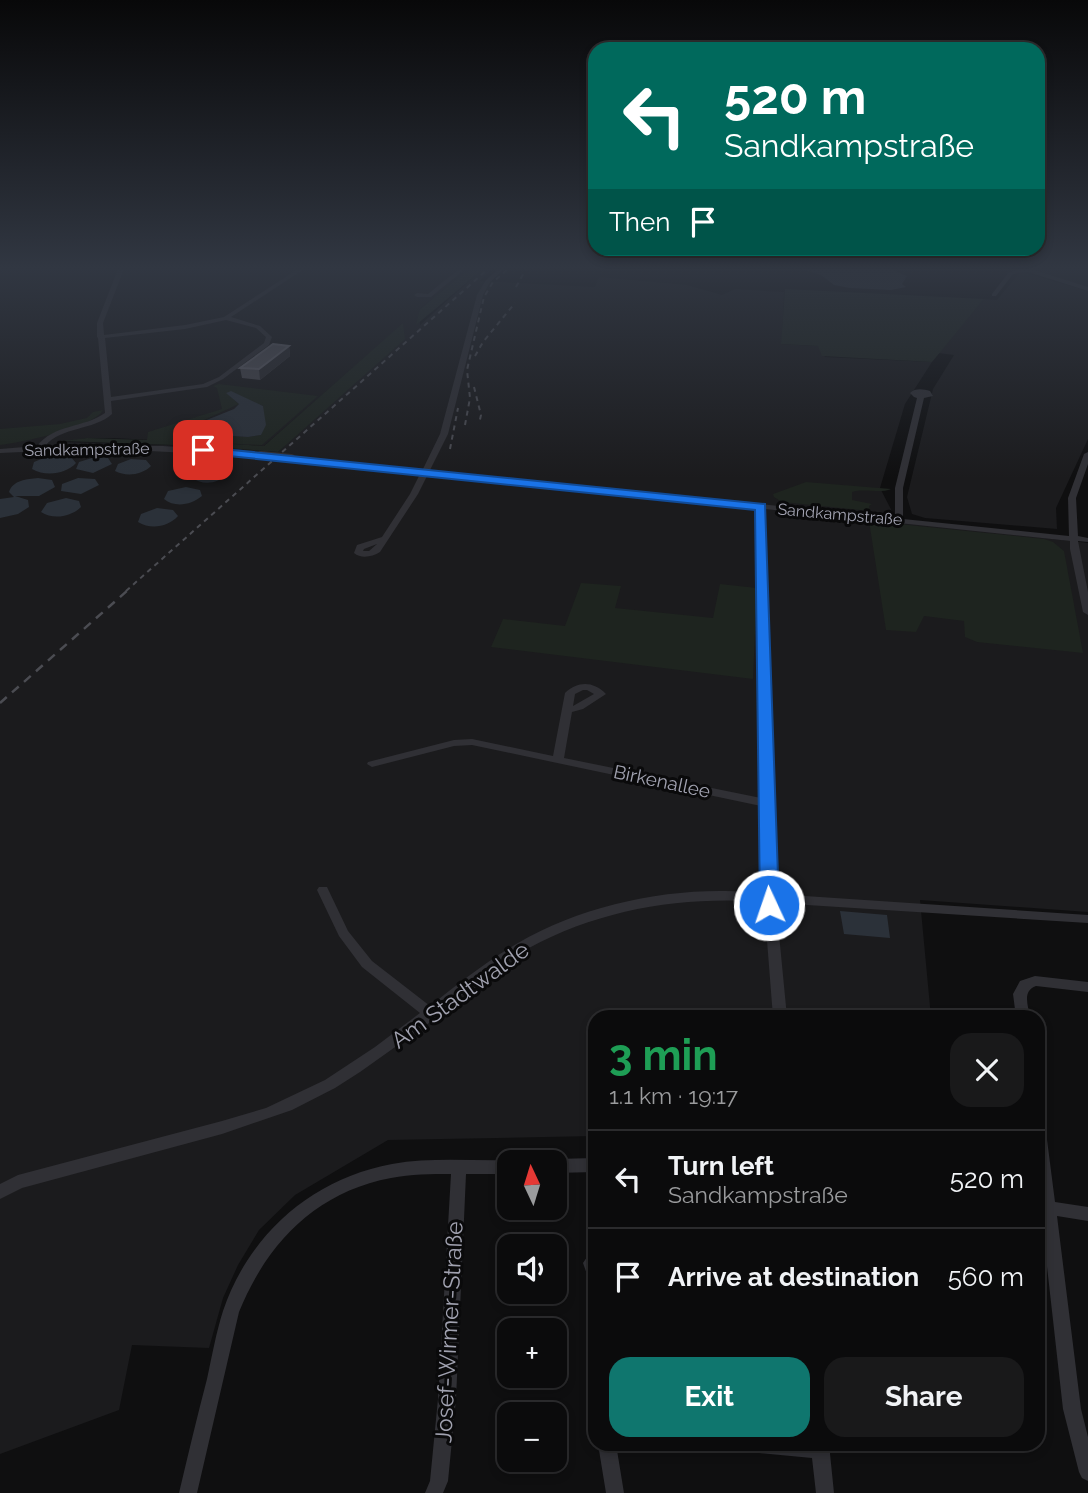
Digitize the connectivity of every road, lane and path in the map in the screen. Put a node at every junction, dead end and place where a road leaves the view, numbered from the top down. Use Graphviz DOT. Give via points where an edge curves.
graph roads {
  1 [pos="100,339"];
  2 [pos="269,339"];
  3 [pos="469,339"];
  4 [pos="921,397"];
  5 [pos="107,399"];
  6 [pos="40,448"];
  7 [pos="0,451"];
  8 [pos="1088,454"];
  9 [pos="425,471"];
  10 [pos="761,507"];
  11 [pos="899,520"];
  12 [pos="1073,537"];
  13 [pos="383,539"];
  14 [pos="1088,540"];
  15 [pos="1088,612"];
  16 [pos="566,710"];
  17 [pos="558,759"];
  18 [pos="372,764"];
  19 [pos="766,803"];
  20 [pos="323,890"];
  21 [pos="769,897"];
  22 [pos="1088,919"];
  23 [pos="1088,987"];
  24 [pos="779,1010"];
  25 [pos="1022,1010"];
  26 [pos="430,1014"];
  27 [pos="588,1165"];
  28 [pos="567,1166"];
  29 [pos="497,1167"];
  30 [pos="459,1169"];
  31 [pos="0,1181"];
  32 [pos="18,1182"];
  33 [pos="0,1192"];
  34 [pos="1045,1207"];
  35 [pos="1088,1214"];
  36 [pos="1045,1221"];
  37 [pos="608,1451"];
  38 [pos="821,1451"];
  39 [pos="1088,1472"];
  40 [pos="188,1493"];
  41 [pos="434,1493"];
  42 [pos="615,1493"];
  43 [pos="825,1493"];
  1 -- 5 [label="street"];
  2 -- 5 [label="street" via="211,383"];
  3 -- 9 [label="street" via="447,424"];
  4 -- 11 [label="street" via="899,488"];
  5 -- 6 [label="street" via="109,414 101,421 52,436"];
  6 -- 7 [label="street, Sandkampstraße"];
  6 -- 9 [label="street, Sandkampstraße, bridge" via="140,447"];
  8 -- 12 [label="street" via="1073,495"];
  9 -- 10 [label="street, Sandkampstraße"];
  9 -- 13 [label="street"];
  10 -- 11 [label="street, Sandkampstraße"];
  10 -- 19 [label="street"];
  11 -- 12 [label="street, Sandkampstraße"];
  12 -- 14 [label="street, Sandkampstraße"];
  12 -- 15 [label="street"];
  16 -- 17 [label="street"];
  17 -- 18 [label="street, Birkenallee" via="472,742"];
  17 -- 19 [label="street, Birkenallee"];
  19 -- 21 [label="street"];
  20 -- 26 [label="street" via="344,933 367,964"];
  21 -- 22 [label="street, Am Stadtwalde"];
  21 -- 24 [label="street"];
  21 -- 26 [label="street, Am Stadtwalde" via="672,898 570,924 499,961"];
  23 -- 25 [label="street" via="1035,981 1025,985 1020,994"];
  26 -- 32 [label="street, Am Stadtwalde" via="340,1080 258,1118"];
  27 -- 28 [label="street"];
  29 -- 30 [label="street"];
  30 -- 40 [label="street" via="394,1171 331,1190 303,1207 271,1237 239,1289 231,1312"];
  30 -- 41 [label="street, Josef-Wirmer-Straße" via="447,1399"];
  31 -- 32 [label="street, Am Stadtwalde"];
  32 -- 33 [label="street, Am Stadtwalde"];
  34 -- 35 [label="street"];
  36 -- 39 [label="street" via="1072,1409"];
  37 -- 42 [label="street"];
  38 -- 43 [label="street"];
}
